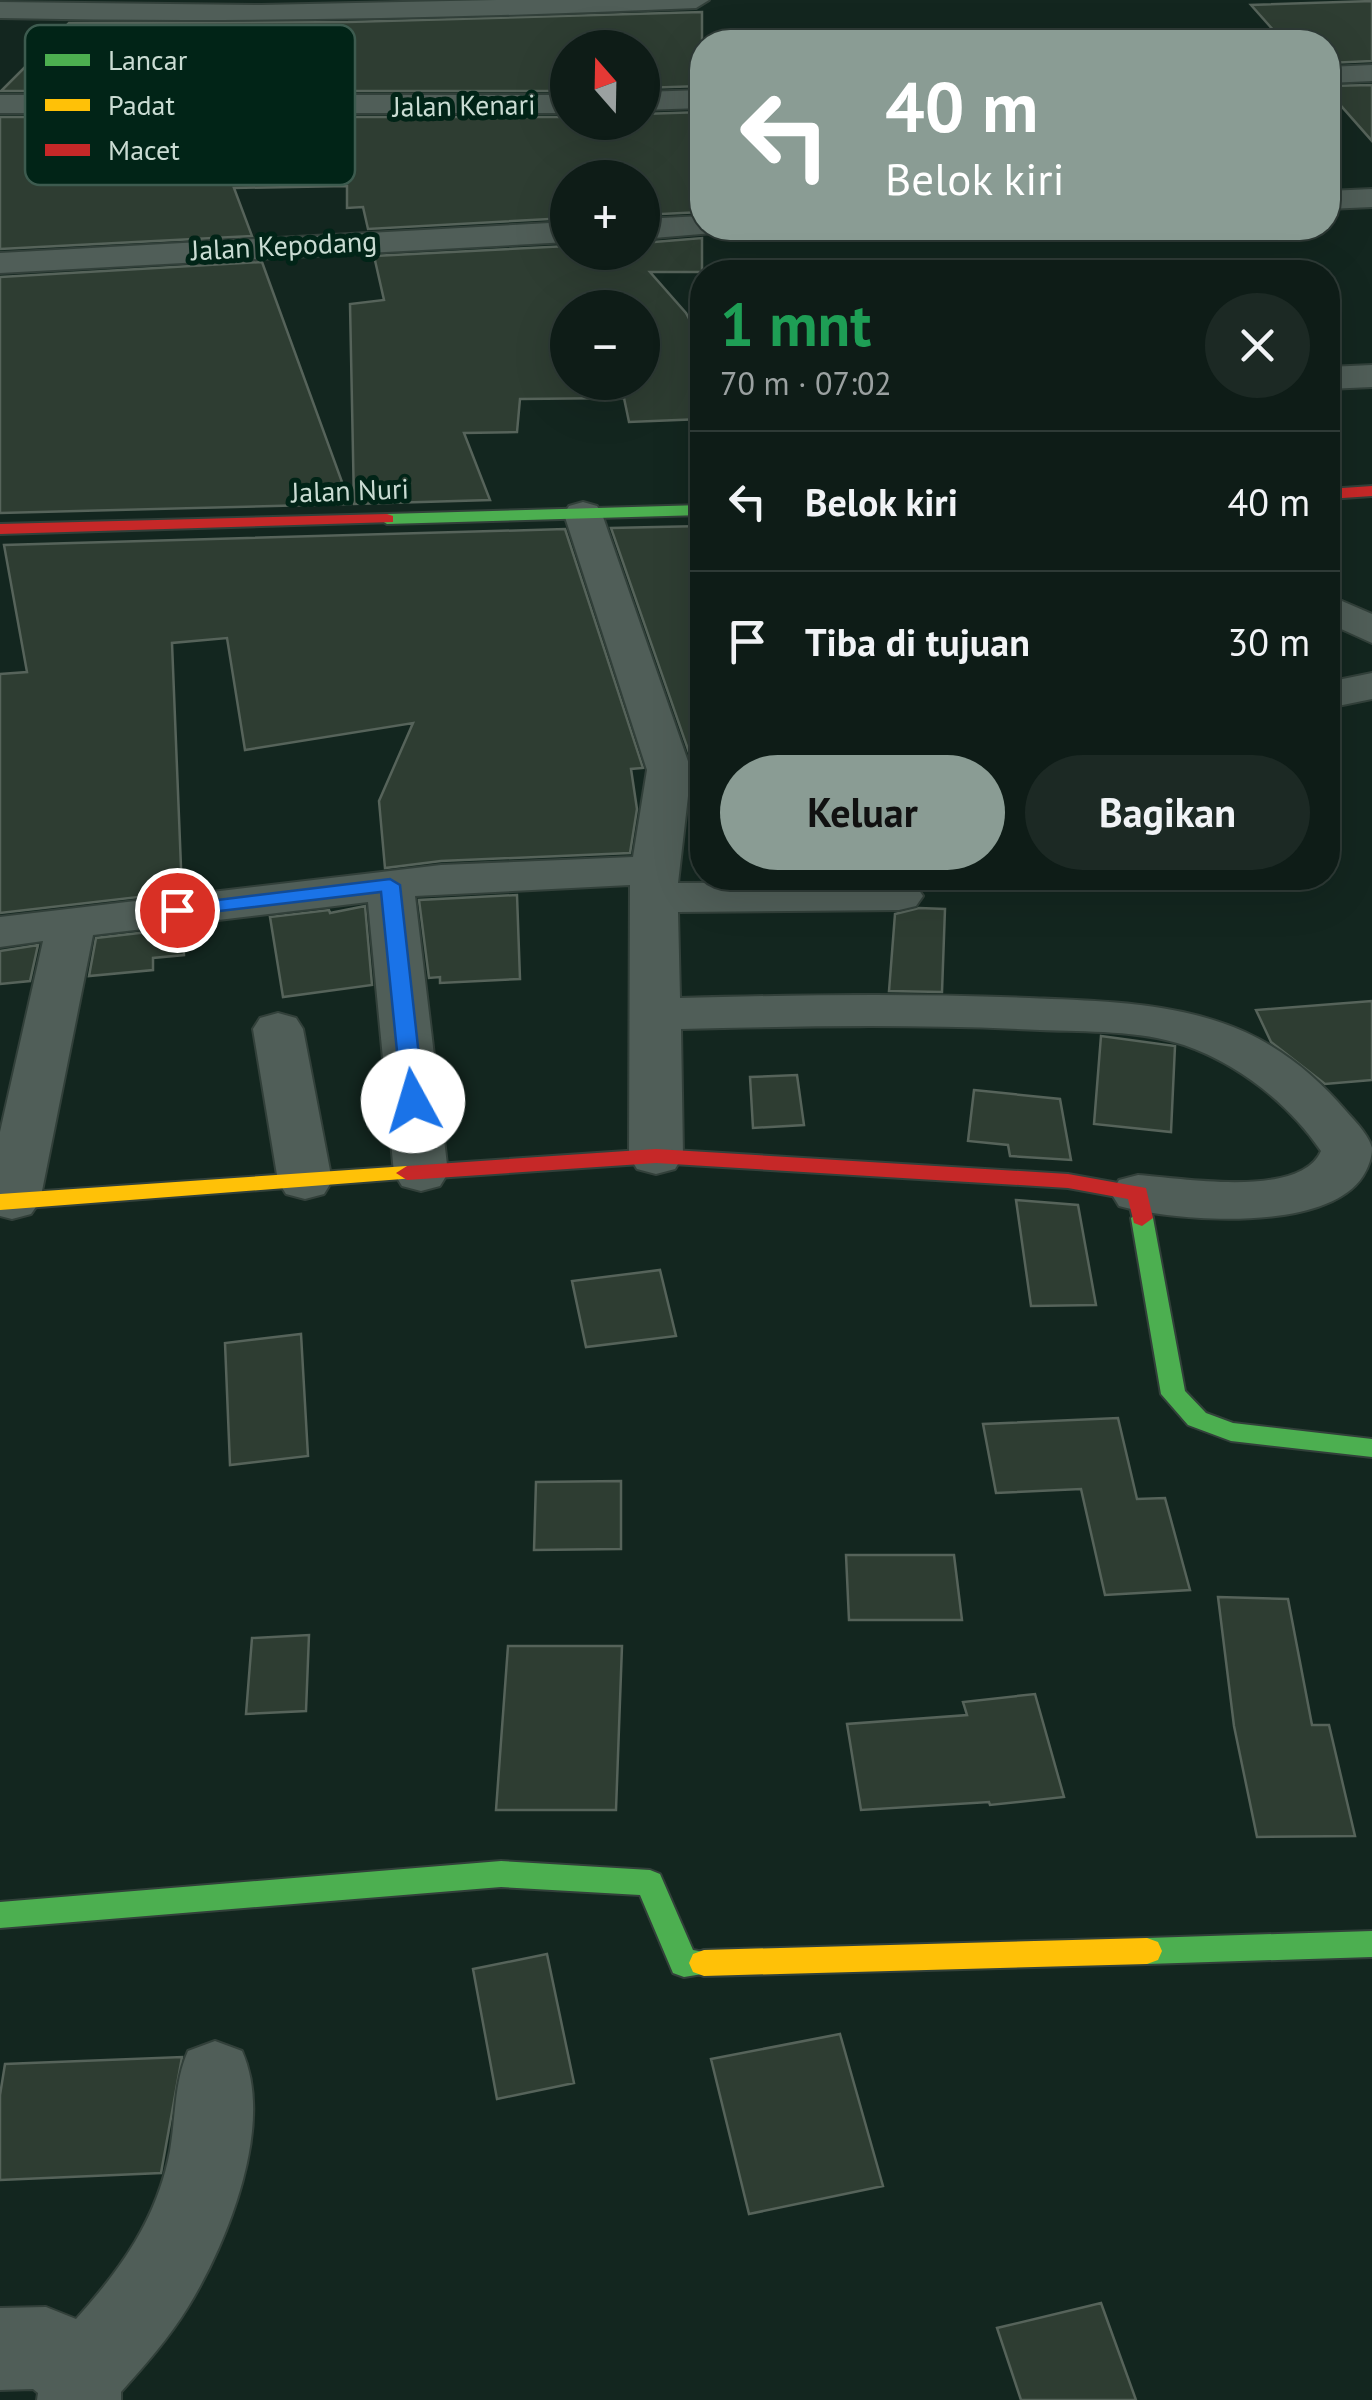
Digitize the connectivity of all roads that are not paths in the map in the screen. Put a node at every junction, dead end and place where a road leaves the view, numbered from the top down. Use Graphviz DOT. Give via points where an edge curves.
graph roads {
  1 [pos="696,0"];
  2 [pos="435,6"];
  3 [pos="0,10"];
  4 [pos="1372,73"];
  5 [pos="1340,74"];
  6 [pos="690,99"];
  7 [pos="660,100"];
  8 [pos="355,104"];
  9 [pos="550,104"];
  10 [pos="1372,198"];
  11 [pos="1340,199"];
  12 [pos="690,227"];
  13 [pos="660,228"];
  14 [pos="550,233"];
  15 [pos="0,263"];
  16 [pos="1372,376"];
  17 [pos="1340,377"];
  18 [pos="1372,491"];
  19 [pos="1340,493"];
  20 [pos="690,510"];
  21 [pos="583,514"];
  22 [pos="0,529"];
  23 [pos="1340,614"];
  24 [pos="1372,631"];
  25 [pos="1372,686"];
  26 [pos="1340,693"];
  27 [pos="686,770"];
  28 [pos="653,884"];
  29 [pos="390,885"];
  30 [pos="690,886"];
  31 [pos="776,890"];
  32 [pos="898,896"];
  33 [pos="71,924"];
  34 [pos="0,932"];
  35 [pos="654,1014"];
  36 [pos="278,1028"];
  37 [pos="656,1156"];
  38 [pos="421,1172"];
  39 [pos="304,1181"];
  40 [pos="1138,1193"];
  41 [pos="6,1202"];
  42 [pos="1372,1448"];
  43 [pos="0,1915"];
  44 [pos="1372,1944"];
  45 [pos="215,2076"];
  46 [pos="0,2349"];
  47 [pos="80,2388"];
  1 -- 2 [label="street"];
  2 -- 3 [label="street" via="161,15"];
  4 -- 5 [label="street"];
  6 -- 7 [label="street"];
  8 -- 9 [label="street, Jalan Kenari"];
  10 -- 11 [label="street"];
  12 -- 13 [label="street"];
  14 -- 15 [label="street, Jalan Kepodang"];
  16 -- 17 [label="street"];
  18 -- 19 [label="street"];
  20 -- 21 [label="street, Jalan Nuri"];
  21 -- 22 [label="street, Jalan Nuri"];
  21 -- 27 [label="street"];
  23 -- 24 [label="street"];
  25 -- 26 [label="street"];
  27 -- 28 [label="street"];
  28 -- 29 [label="street"];
  28 -- 30 [label="street"];
  28 -- 35 [label="street"];
  29 -- 33 [label="street"];
  29 -- 38 [label="street"];
  31 -- 32 [label="street"];
  33 -- 34 [label="street"];
  33 -- 41 [label="street"];
  35 -- 37 [label="street"];
  35 -- 40 [label="street" via="924,1008 1155,1023 1204,1035 1256,1060 1333,1127 1348,1151 1336,1176 1280,1196"];
  36 -- 39 [label="street"];
  37 -- 38 [label="street"];
  37 -- 40 [label="street" via="1068,1181"];
  38 -- 39 [label="street"];
  39 -- 41 [label="street"];
  40 -- 42 [label="street" via="1173,1394 1198,1418 1231,1432"];
  43 -- 44 [label="street" via="500,1874 650,1884 684,1964"];
  45 -- 47 [label="street" via="216,2118 187,2223 160,2279"];
  46 -- 47 [label="street" via="46,2348"];
}
